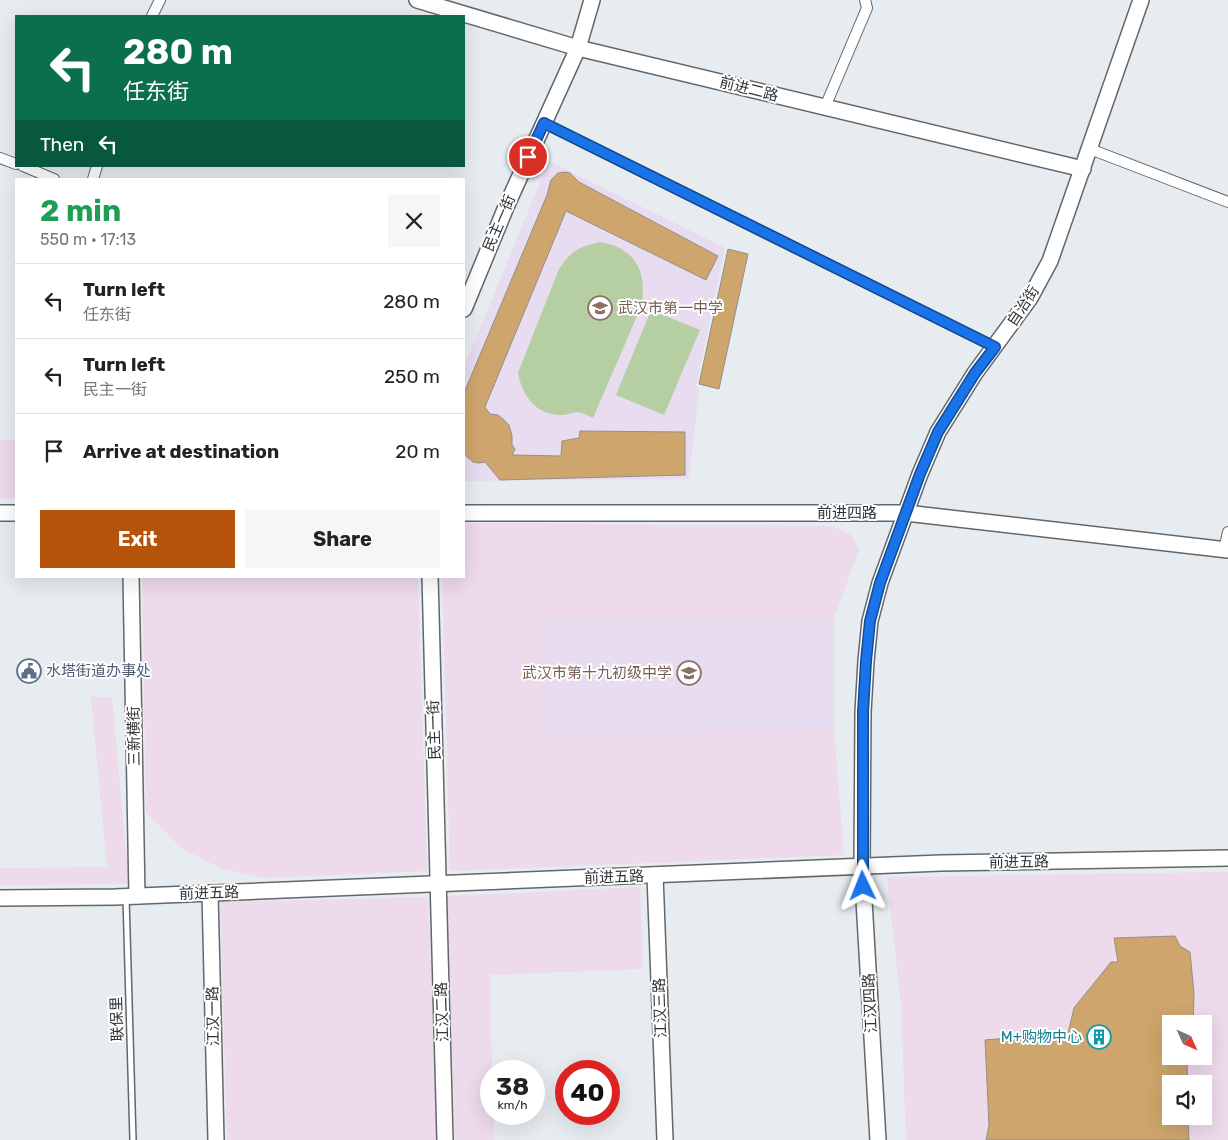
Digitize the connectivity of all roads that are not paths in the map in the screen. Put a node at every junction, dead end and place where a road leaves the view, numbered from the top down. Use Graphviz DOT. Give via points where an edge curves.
graph roads {
  1 [pos="160,0"];
  2 [pos="417,0"];
  3 [pos="592,0"];
  4 [pos="865,0"];
  5 [pos="1141,0"];
  6 [pos="152,15"];
  7 [pos="578,48"];
  8 [pos="825,107"];
  9 [pos="544,123"];
  10 [pos="1090,149"];
  11 [pos="0,158"];
  12 [pos="15,164"];
  13 [pos="25,167"];
  14 [pos="1083,169"];
  15 [pos="52,178"];
  16 [pos="1228,202"];
  17 [pos="465,306"];
  18 [pos="995,347"];
  19 [pos="0,513"];
  20 [pos="15,513"];
  21 [pos="906,513"];
  22 [pos="465,514"];
  23 [pos="1228,532"];
  24 [pos="1226,550"];
  25 [pos="131,578"];
  26 [pos="430,578"];
  27 [pos="1228,858"];
  28 [pos="862,866"];
  29 [pos="655,875"];
  30 [pos="438,884"];
  31 [pos="210,893"];
  32 [pos="132,896"];
  33 [pos="0,898"];
  34 [pos="133,1140"];
  35 [pos="216,1140"];
  36 [pos="445,1140"];
  37 [pos="665,1140"];
  38 [pos="878,1140"];
  1 -- 6 [label="street"];
  2 -- 7 [label="street, 前进二路"];
  3 -- 7 [label="street, 民主一街"];
  4 -- 8 [label="street" via="867,8"];
  5 -- 10 [label="street, 自治街"];
  7 -- 8 [label="street, 前进二路"];
  7 -- 9 [label="street, 民主一街"];
  8 -- 14 [label="street, 前进二路"];
  9 -- 17 [label="street, 民主一街"];
  9 -- 18 [label="street"];
  10 -- 14 [label="street, 自治街"];
  10 -- 16 [label="street"];
  11 -- 12 [label="street"];
  13 -- 15 [label="street"];
  14 -- 18 [label="street, 自治街" via="1050,261 1030,298"];
  18 -- 21 [label="street, 自治街" via="938,432"];
  19 -- 20 [label="street"];
  21 -- 22 [label="street, 前进四路"];
  21 -- 24 [label="street, 前进四路"];
  21 -- 28 [label="street, 自治街" via="880,583 870,621 863,712"];
  23 -- 24 [label="street"];
  25 -- 32 [label="street, 三新横街"];
  26 -- 30 [label="street, 民主一街"];
  27 -- 28 [label="street, 前进五路"];
  28 -- 29 [label="street, 前进五路"];
  28 -- 38 [label="street, 江汉四路"];
  29 -- 30 [label="street, 前进五路"];
  29 -- 37 [label="street, 江汉三路"];
  30 -- 31 [label="street, 前进五路"];
  30 -- 36 [label="street, 江汉二路"];
  31 -- 32 [label="street, 前进五路"];
  31 -- 35 [label="street, 江汉一路"];
  32 -- 33 [label="street, 前进五路"];
  32 -- 34 [label="lane, 联保里"];
}
